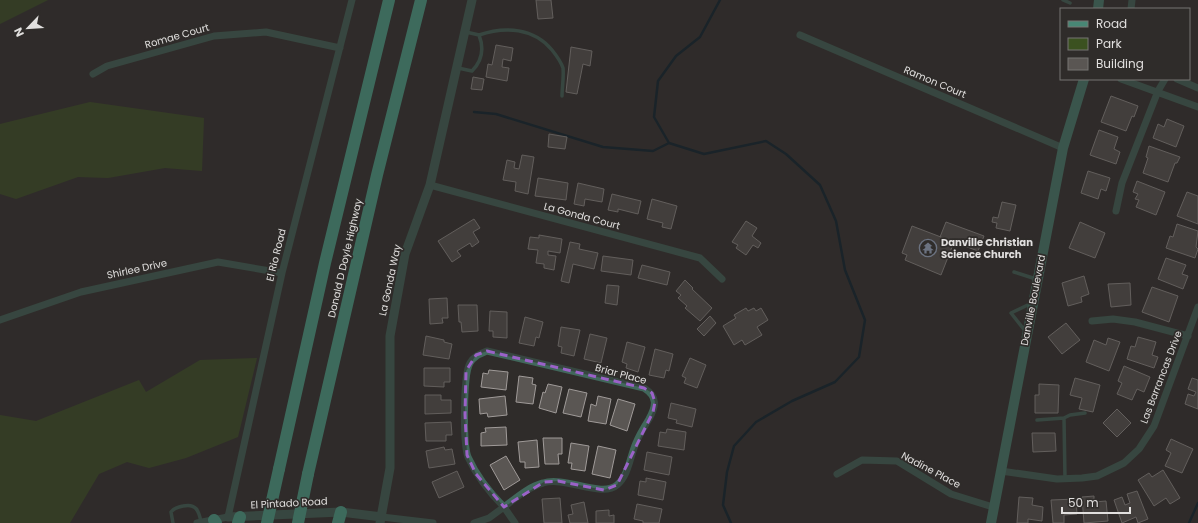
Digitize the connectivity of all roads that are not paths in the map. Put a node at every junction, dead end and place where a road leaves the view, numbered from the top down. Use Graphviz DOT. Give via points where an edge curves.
graph roads {
  1 [pos="352,0"];
  2 [pos="389,0"];
  3 [pos="421,0"];
  4 [pos="472,0"];
  5 [pos="1063,0"];
  6 [pos="1070,3"];
  7 [pos="465,32"];
  8 [pos="479,35"];
  9 [pos="800,35"];
  10 [pos="340,48"];
  11 [pos="457,68"];
  12 [pos="93,74"];
  13 [pos="1084,80"];
  14 [pos="1124,80"];
  15 [pos="1164,80"];
  16 [pos="1179,80"];
  17 [pos="1198,88"];
  18 [pos="1158,91"];
  19 [pos="562,96"];
  20 [pos="1198,107"];
  21 [pos="1063,148"];
  22 [pos="430,185"];
  23 [pos="1116,211"];
  24 [pos="282,272"];
  25 [pos="1014,272"];
  26 [pos="722,279"];
  27 [pos="1037,280"];
  28 [pos="1033,302"];
  29 [pos="1198,307"];
  30 [pos="0,320"];
  31 [pos="1092,321"];
  32 [pos="1027,333"];
  33 [pos="1188,336"];
  34 [pos="1085,413"];
  35 [pos="1064,418"];
  36 [pos="1037,420"];
  37 [pos="1001,471"];
  38 [pos="837,474"];
  39 [pos="1065,479"];
  40 [pos="504,507"];
  41 [pos="993,507"];
  42 [pos="340,517"];
  43 [pos="236,519"];
  44 [pos="381,520"];
  45 [pos="215,521"];
  46 [pos="173,523"];
  47 [pos="199,523"];
  48 [pos="267,523"];
  49 [pos="298,523"];
  50 [pos="433,523"];
  51 [pos="474,523"];
  52 [pos="515,523"];
  53 [pos="991,523"];
  1 -- 10 [label="street, El Rio Road"];
  2 -- 48 [label="highway, Donald D Doyle Highway, bridge" via="327,256"];
  3 -- 49 [label="highway, Donald D Doyle Highway, bridge" via="376,174"];
  4 -- 7 [label="street, La Gonda Way"];
  5 -- 6 [label="lane"];
  7 -- 8 [label="lane"];
  7 -- 11 [label="street, La Gonda Way"];
  8 -- 11 [label="lane" via="483,46 478,64 472,71"];
  8 -- 19 [label="lane" via="495,29 525,31 545,42 563,68"];
  9 -- 21 [label="street, Ramon Court"];
  10 -- 12 [label="street, Romae Court" via="266,32 214,36 107,66"];
  10 -- 24 [label="street, El Rio Road"];
  11 -- 22 [label="street, La Gonda Way"];
  13 -- 21 [label="main road, Danville Boulevard"];
  14 -- 18 [label="street"];
  15 -- 18 [label="street"];
  16 -- 17 [label="street"];
  18 -- 20 [label="street"];
  18 -- 23 [label="street" via="1122,183"];
  21 -- 27 [label="main road, Danville Boulevard"];
  22 -- 26 [label="street, La Gonda Court" via="700,258"];
  22 -- 44 [label="street, La Gonda Way" via="405,254 390,336 390,468"];
  24 -- 30 [label="street, Shirlee Drive" via="218,262 82,292"];
  24 -- 43 [label="street, El Rio Road"];
  25 -- 27 [label="lane"];
  27 -- 28 [label="main road, Danville Boulevard"];
  28 -- 32 [label="main road, Danville Boulevard"];
  28 -- 32 [label="lane" via="1011,313"];
  29 -- 33 [label="street, Las Barrancas Drive"];
  31 -- 33 [label="street" via="1114,318"];
  32 -- 37 [label="main road, Danville Boulevard"];
  33 -- 39 [label="street, Las Barrancas Drive" via="1154,426 1139,449 1124,463 1097,476"];
  34 -- 35 [label="lane"];
  35 -- 36 [label="lane"];
  35 -- 39 [label="lane"];
  37 -- 39 [label="street, Las Barrancas Drive"];
  37 -- 41 [label="main road, Danville Boulevard"];
  38 -- 41 [label="street, Nadine Place" via="862,460 897,461 951,494"];
  40 -- 40 [label="street, Briar Place" via="529,489 544,482 558,481 604,490 617,485 625,474 636,442 653,412 655,402 652,393 644,388 497,353 487,351 476,355 466,371 465,414 468,455 476,474"];
  40 -- 51 [label="street" via="489,518"];
  40 -- 52 [label="street"];
  41 -- 53 [label="main road, Danville Boulevard"];
  42 -- 43 [label="street, El Pintado Road"];
  42 -- 44 [label="street, El Pintado Road"];
  43 -- 45 [label="street, El Pintado Road"];
  44 -- 50 [label="street"];
  45 -- 47 [label="street, El Pintado Road"];
  46 -- 47 [label="lane" via="173,509 188,505 197,509"];
}
